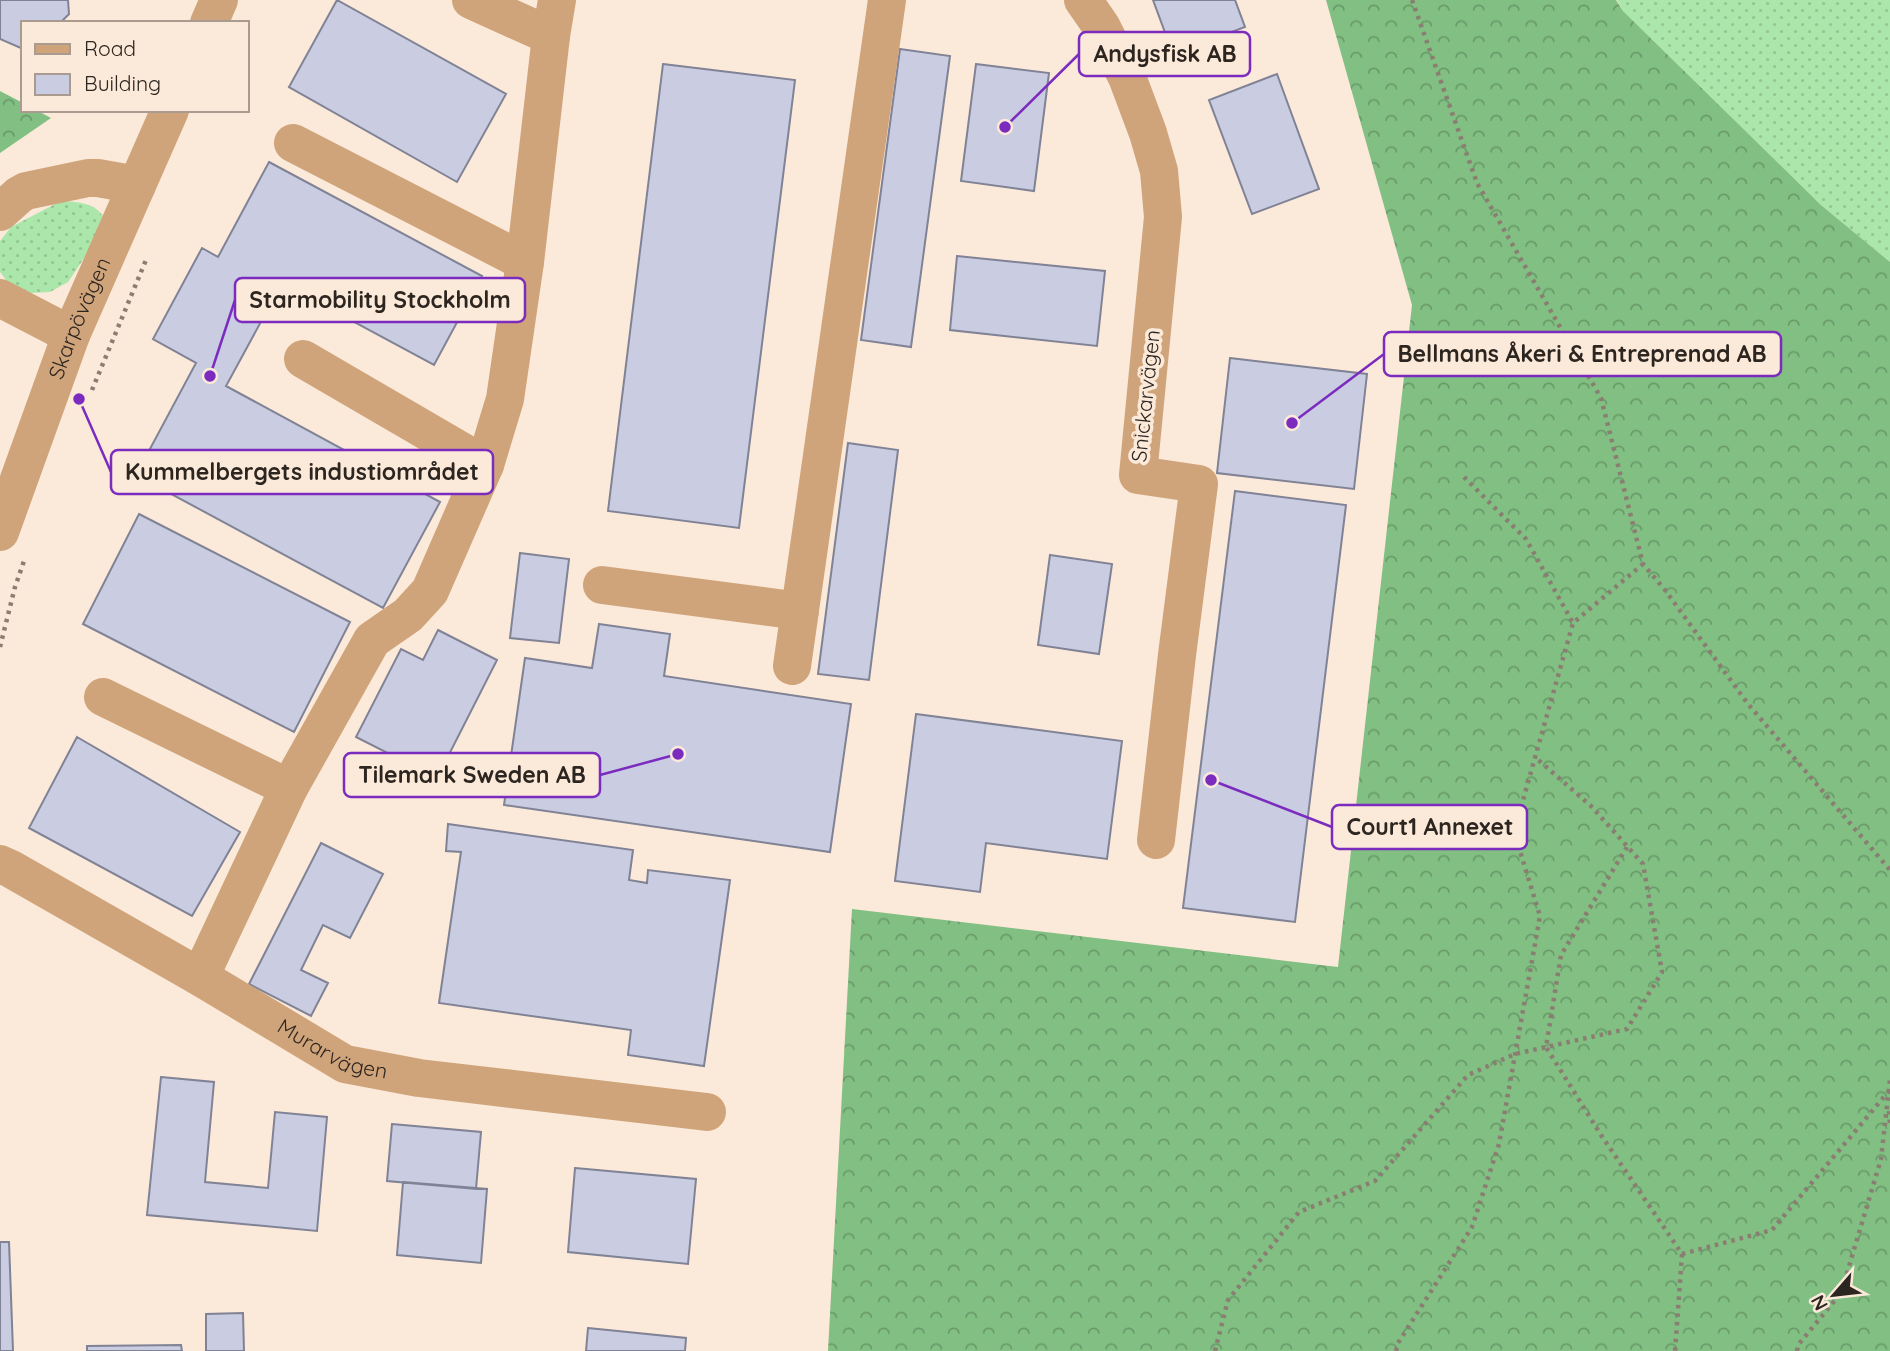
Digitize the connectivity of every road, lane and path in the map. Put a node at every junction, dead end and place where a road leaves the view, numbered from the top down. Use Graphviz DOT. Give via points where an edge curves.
graph roads {
  1 [pos="219,0"];
  2 [pos="471,0"];
  3 [pos="887,0"];
  4 [pos="1083,0"];
  5 [pos="1412,0"];
  6 [pos="554,18"];
  7 [pos="210,21"];
  8 [pos="169,112"];
  9 [pos="293,143"];
  10 [pos="137,185"];
  11 [pos="0,212"];
  12 [pos="147,258"];
  13 [pos="525,262"];
  14 [pos="0,298"];
  15 [pos="71,335"];
  16 [pos="303,359"];
  17 [pos="90,395"];
  18 [pos="485,465"];
  19 [pos="1464,477"];
  20 [pos="14,541"];
  21 [pos="1643,564"];
  22 [pos="602,585"];
  23 [pos="800,611"];
  24 [pos="1573,623"];
  25 [pos="0,647"];
  26 [pos="792,666"];
  27 [pos="103,697"];
  28 [pos="1536,758"];
  29 [pos="289,788"];
  30 [pos="1156,840"];
  31 [pos="1627,847"];
  32 [pos="0,864"];
  33 [pos="1890,870"];
  34 [pos="200,977"];
  35 [pos="1546,1047"];
  36 [pos="1516,1054"];
  37 [pos="1890,1079"];
  38 [pos="1889,1093"];
  39 [pos="707,1112"];
  40 [pos="1890,1125"];
  41 [pos="1682,1254"];
  42 [pos="1215,1351"];
  43 [pos="1396,1351"];
  44 [pos="1675,1351"];
  45 [pos="1797,1351"];
  1 -- 7 [label="street"];
  2 -- 6 [label="street"];
  3 -- 23 [label="street"];
  4 -- 30 [label="street, Snickarvägen" via="1127,77 1159,171 1163,217 1139,475 1199,484"];
  5 -- 21 [label="path" via="1477,183 1601,398"];
  6 -- 13 [label="street"];
  8 -- 10 [label="street, Skarpövägen"];
  9 -- 13 [label="street"];
  10 -- 11 [label="street" via="88,178 26,191"];
  10 -- 15 [label="street, Skarpövägen"];
  12 -- 17 [label="path"];
  13 -- 18 [label="street" via="505,399"];
  14 -- 15 [label="street"];
  15 -- 20 [label="street, Skarpövägen"];
  16 -- 18 [label="street"];
  18 -- 29 [label="street" via="430,590 408,615 372,640"];
  19 -- 24 [label="path" via="1526,539"];
  20 -- 25 [label="path" via="15,587"];
  21 -- 24 [label="path"];
  21 -- 33 [label="path" via="1748,704"];
  22 -- 23 [label="street"];
  23 -- 26 [label="street"];
  24 -- 28 [label="path"];
  27 -- 29 [label="street"];
  28 -- 31 [label="path" via="1591,806"];
  28 -- 36 [label="path" via="1514,832 1540,916"];
  29 -- 34 [label="street"];
  31 -- 35 [label="path" via="1561,955"];
  31 -- 35 [label="path" via="1643,864 1662,972 1627,1029"];
  32 -- 34 [label="street, Murarvägen"];
  34 -- 39 [label="street, Murarvägen" via="345,1065"];
  35 -- 36 [label="path"];
  35 -- 41 [label="path"];
  36 -- 42 [label="path" via="1468,1075 1375,1181 1299,1212 1228,1300"];
  36 -- 43 [label="path" via="1499,1144 1472,1227"];
  37 -- 38 [label="path"];
  38 -- 40 [label="path"];
  38 -- 41 [label="path" via="1772,1230"];
  38 -- 45 [label="path" via="1881,1159 1841,1293"];
  41 -- 44 [label="path"];
}
